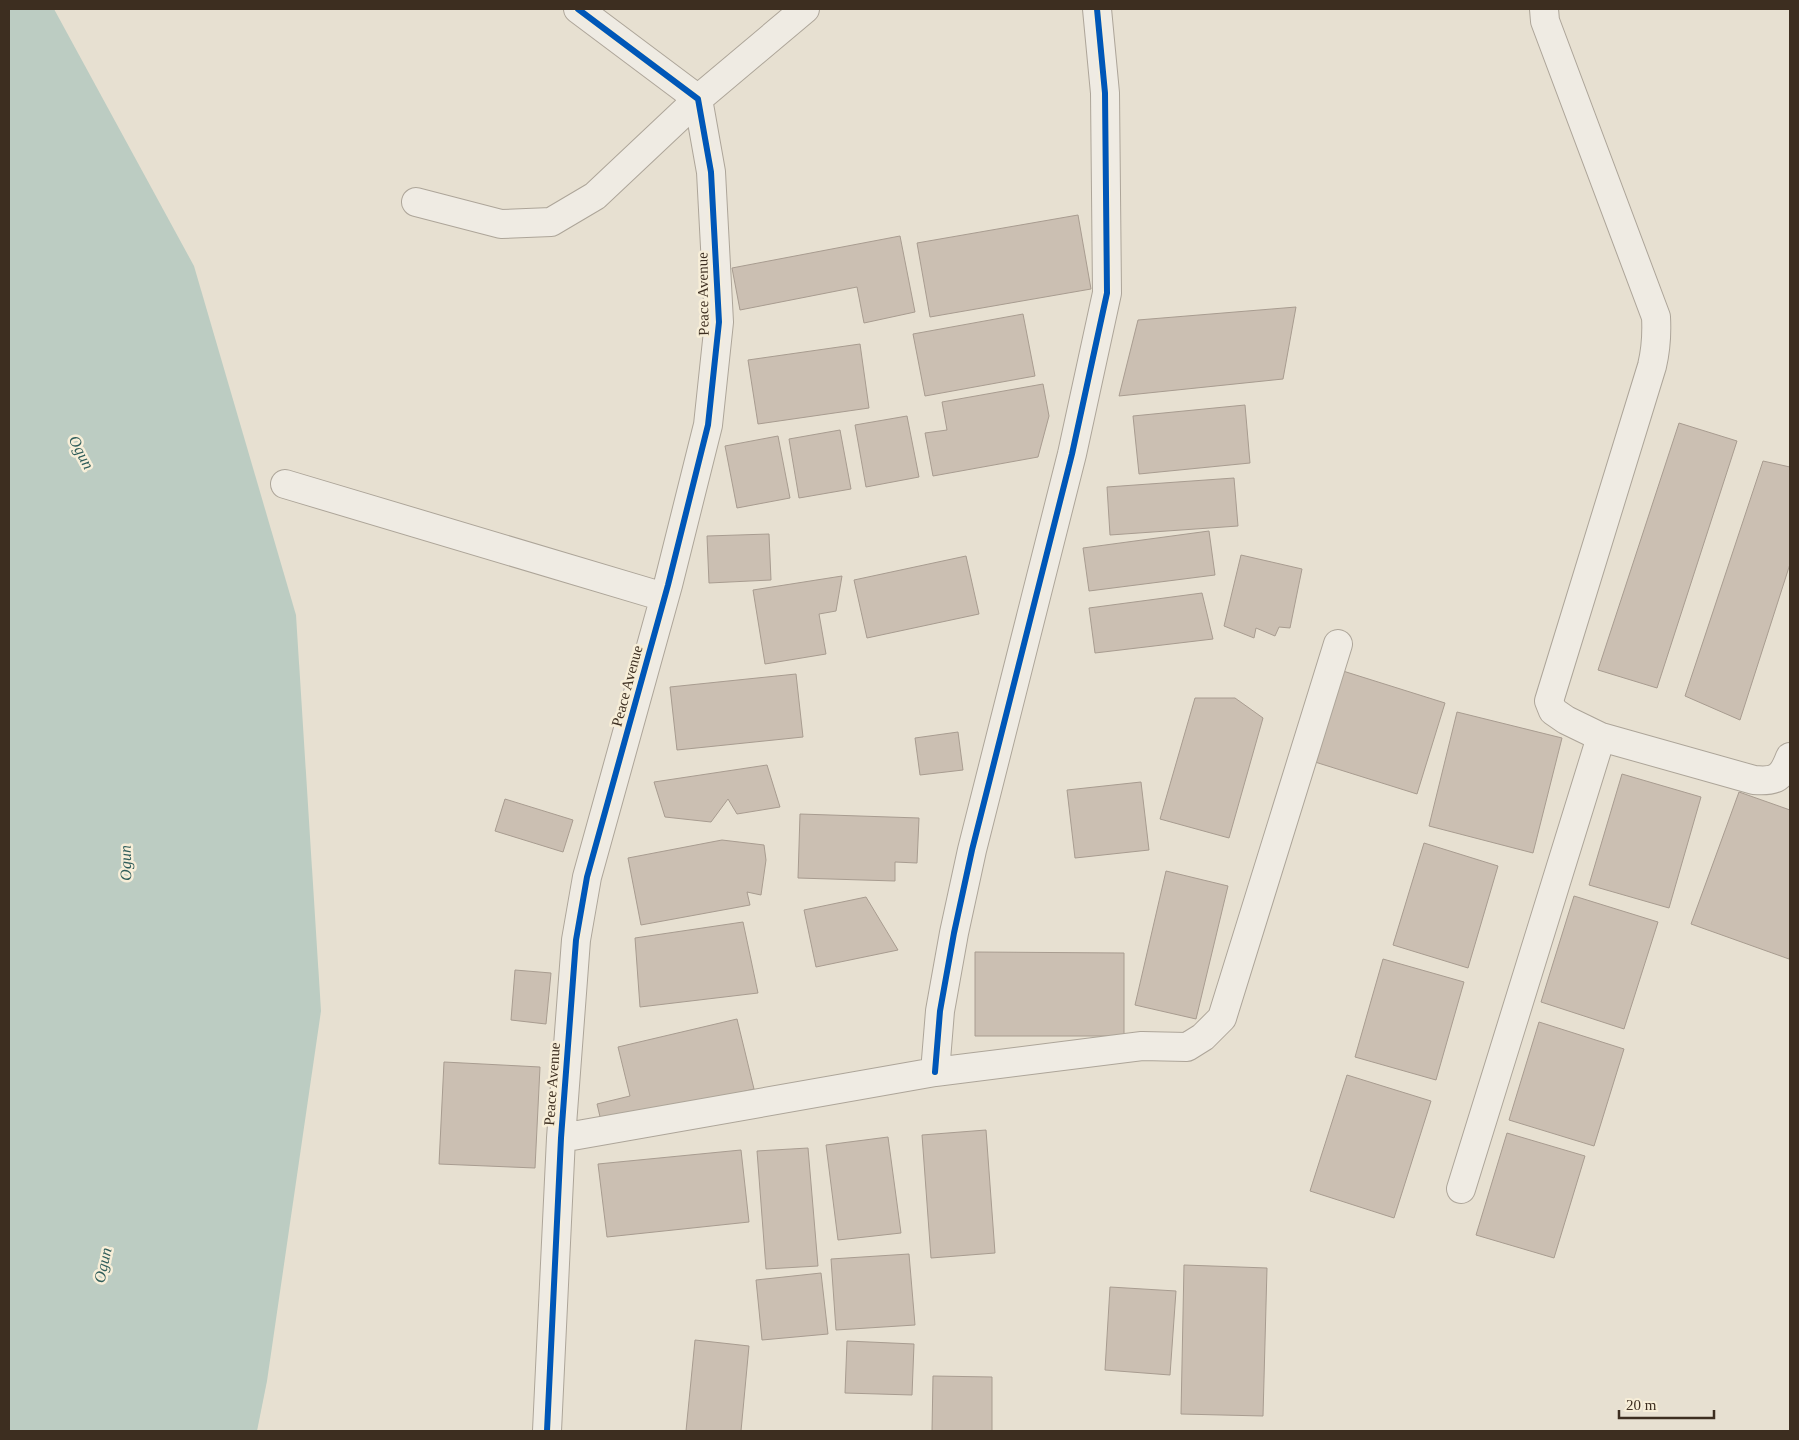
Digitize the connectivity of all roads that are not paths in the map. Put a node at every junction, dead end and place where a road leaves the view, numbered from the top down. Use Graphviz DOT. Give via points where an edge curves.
graph roads {
  1 [pos="578,9"];
  2 [pos="805,9"];
  3 [pos="1097,9"];
  4 [pos="1544,9"];
  5 [pos="698,99"];
  6 [pos="416,202"];
  7 [pos="286,484"];
  8 [pos="664,597"];
  9 [pos="1338,644"];
  10 [pos="1601,737"];
  11 [pos="1790,757"];
  12 [pos="935,1072"];
  13 [pos="561,1138"];
  14 [pos="1461,1189"];
  15 [pos="548,1431"];
  1 -- 5 [label="street"];
  2 -- 5 [label="street"];
  3 -- 12 [label="street" via="1105,93 1107,293 1072,454 968,868 940,1011"];
  4 -- 10 [label="street" via="1545,20 1656,317 1656,349 1652,366 1549,701 1553,711"];
  5 -- 6 [label="street" via="594,196 551,222 501,224"];
  5 -- 8 [label="street, Peace Avenue" via="711,172 719,322 708,425"];
  7 -- 8 [label="street"];
  8 -- 13 [label="street, Peace Avenue" via="587,877 576,940"];
  9 -- 12 [label="street" via="1222,1018 1203,1037 1187,1047 1142,1046"];
  10 -- 11 [label="street" via="1754,780 1775,779 1781,775"];
  10 -- 14 [label="street"];
  12 -- 13 [label="street"];
  13 -- 15 [label="street, Peace Avenue"];
}
